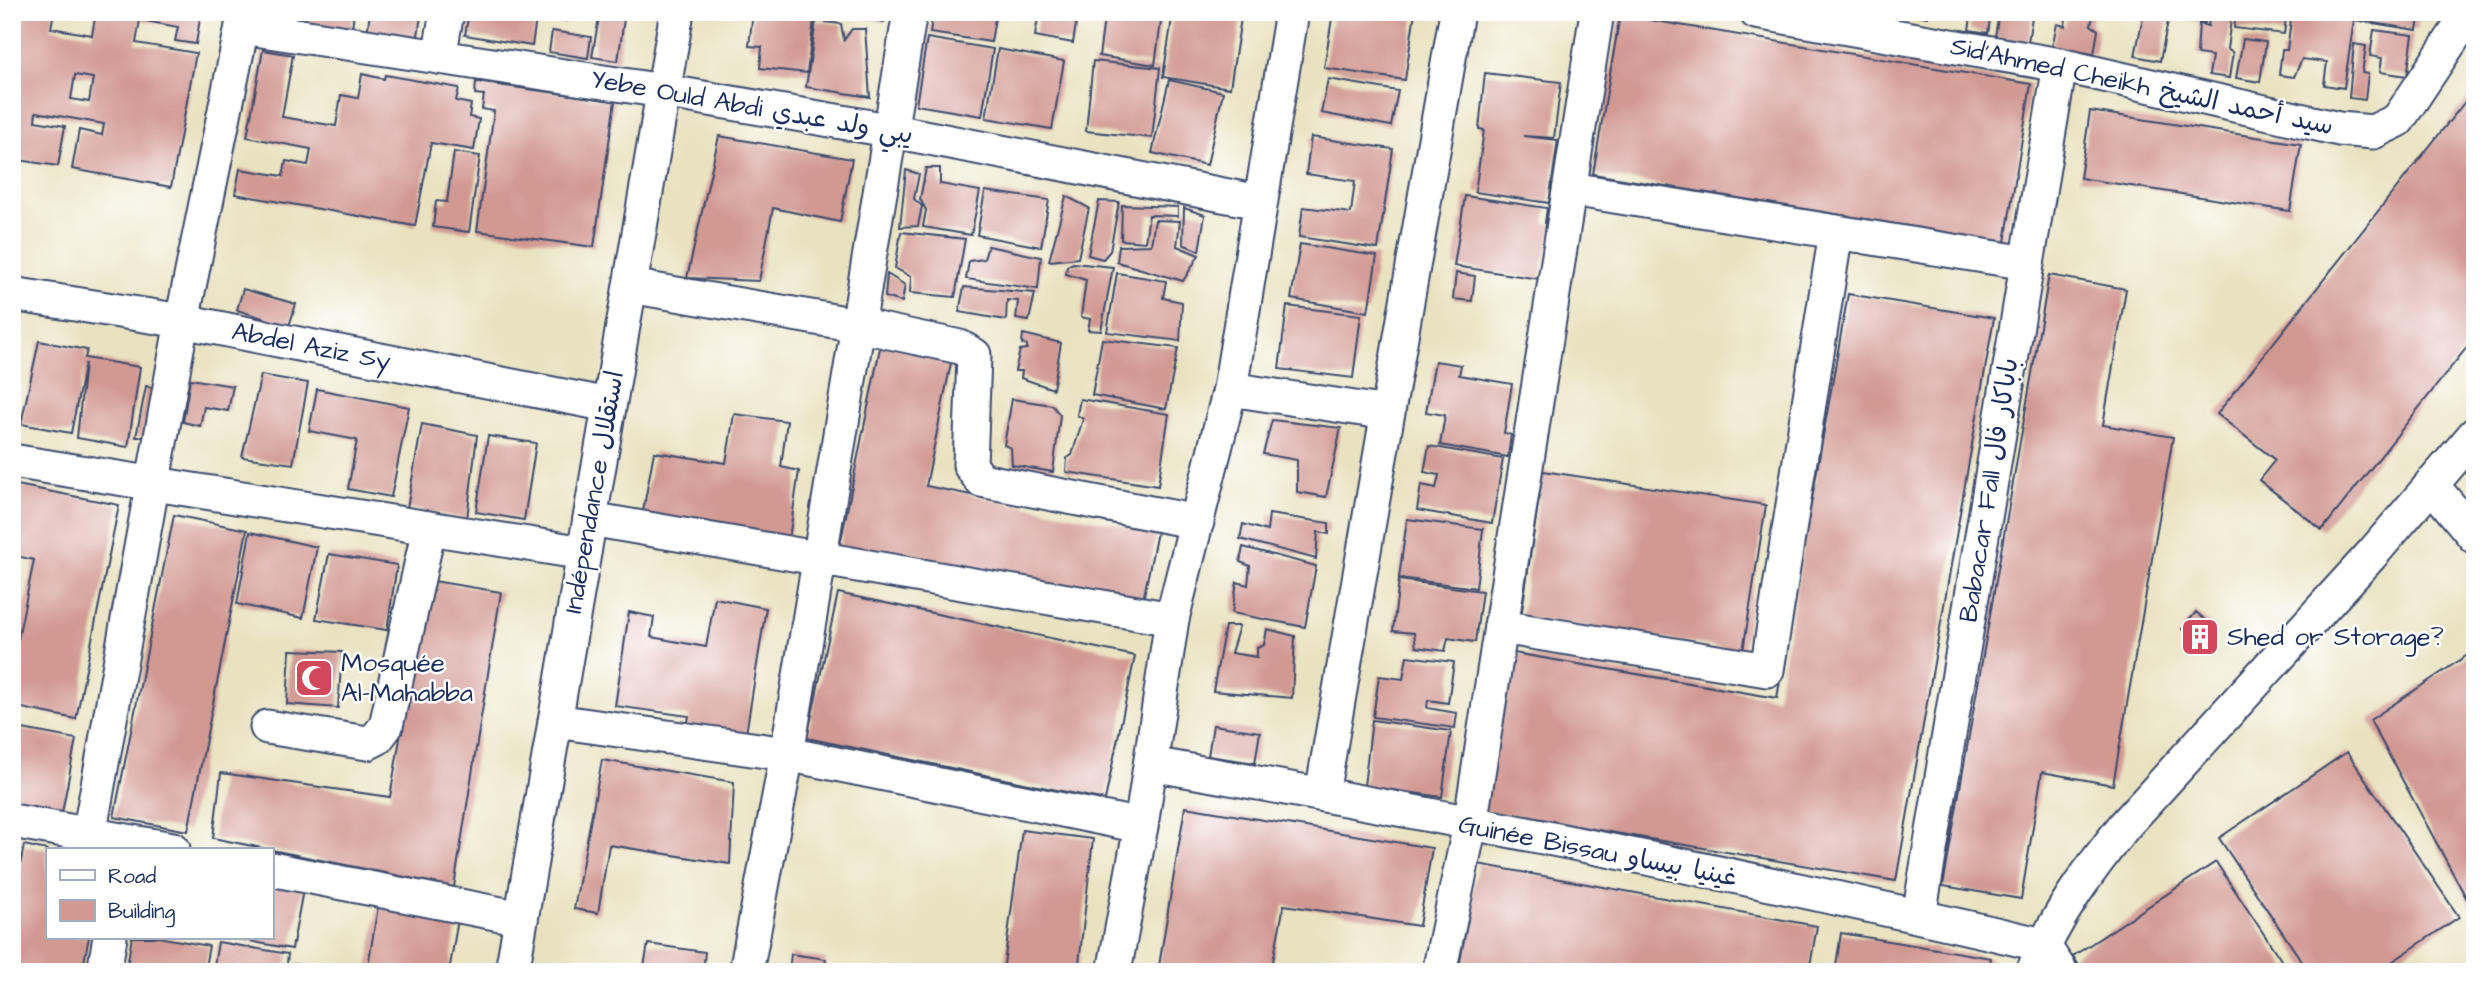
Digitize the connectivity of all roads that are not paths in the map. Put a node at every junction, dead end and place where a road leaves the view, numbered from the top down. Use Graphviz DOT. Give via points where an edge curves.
graph roads {
  1 [pos="447,12"];
  2 [pos="677,12"];
  3 [pos="910,12"];
  4 [pos="1292,12"];
  5 [pos="1457,12"];
  6 [pos="1597,12"];
  7 [pos="2470,12"];
  8 [pos="1769,13"];
  9 [pos="243,20"];
  10 [pos="439,57"];
  11 [pos="2060,65"];
  12 [pos="663,91"];
  13 [pos="888,130"];
  14 [pos="1571,189"];
  15 [pos="1259,202"];
  16 [pos="1836,232"];
  17 [pos="2027,263"];
  18 [pos="630,286"];
  19 [pos="12,294"];
  20 [pos="182,320"];
  21 [pos="857,325"];
  22 [pos="1230,389"];
  23 [pos="609,405"];
  24 [pos="1388,413"];
  25 [pos="2475,434"];
  26 [pos="12,461"];
  27 [pos="155,483"];
  28 [pos="2431,484"];
  29 [pos="590,519"];
  30 [pos="1196,522"];
  31 [pos="429,528"];
  32 [pos="2475,537"];
  33 [pos="584,553"];
  34 [pos="820,559"];
  35 [pos="1172,619"];
  36 [pos="1502,627"];
  37 [pos="555,721"];
  38 [pos="267,727"];
  39 [pos="787,754"];
  40 [pos="1151,764"];
  41 [pos="1322,794"];
  42 [pos="12,821"];
  43 [pos="1470,825"];
  44 [pos="1141,826"];
  45 [pos="89,835"];
  46 [pos="128,845"];
  47 [pos="162,848"];
  48 [pos="273,869"];
  49 [pos="1919,916"];
  50 [pos="521,918"];
  51 [pos="110,939"];
  52 [pos="2046,963"];
  53 [pos="104,972"];
  54 [pos="512,972"];
  55 [pos="746,972"];
  56 [pos="1114,972"];
  57 [pos="1439,972"];
  1 -- 10 [label="street"];
  2 -- 12 [label="street, Indépendance استقلال"];
  3 -- 13 [label="street"];
  4 -- 15 [label="street"];
  5 -- 24 [label="street"];
  6 -- 14 [label="street"];
  7 -- 11 [label="street, Sid'Ahmed Cheikh سيد أحمد الشيخ" via="2398,120 2373,132 2339,129"];
  8 -- 11 [label="street, Sid'Ahmed Cheikh سيد أحمد الشيخ"];
  9 -- 10 [label="street, Yebe Ould Abdi يبي ولد عبدي"];
  9 -- 20 [label="street"];
  10 -- 12 [label="street, Yebe Ould Abdi يبي ولد عبدي"];
  11 -- 17 [label="street, Babacar Fall باباكار فال"];
  12 -- 13 [label="street, Yebe Ould Abdi يبي ولد عبدي"];
  12 -- 18 [label="street, Indépendance استقلال"];
  13 -- 15 [label="street, Yebe Ould Abdi يبي ولد عبدي"];
  13 -- 21 [label="street"];
  14 -- 16 [label="street"];
  14 -- 36 [label="street"];
  15 -- 22 [label="street"];
  16 -- 17 [label="street"];
  16 -- 36 [label="street" via="1767,670"];
  17 -- 49 [label="street, Babacar Fall باباكار فال"];
  18 -- 21 [label="street"];
  18 -- 23 [label="street, Indépendance استقلال"];
  19 -- 20 [label="street, Abdel Aziz Sy"];
  20 -- 23 [label="street, Abdel Aziz Sy"];
  20 -- 27 [label="street"];
  21 -- 30 [label="street" via="960,346 974,355 970,465 981,481"];
  21 -- 34 [label="street"];
  22 -- 24 [label="street"];
  22 -- 30 [label="street"];
  23 -- 29 [label="street, Indépendance استقلال"];
  24 -- 41 [label="street"];
  25 -- 28 [label="street"];
  26 -- 27 [label="street"];
  27 -- 31 [label="street"];
  27 -- 45 [label="street"];
  28 -- 32 [label="street"];
  28 -- 52 [label="street" via="2125,825 2090,869"];
  29 -- 33 [label="street, Indépendance استقلال"];
  29 -- 34 [label="street"];
  30 -- 35 [label="street"];
  31 -- 33 [label="street"];
  31 -- 38 [label="street" via="386,726 377,738 367,743"];
  33 -- 37 [label="street, Indépendance استقلال"];
  34 -- 35 [label="street"];
  34 -- 39 [label="street"];
  35 -- 40 [label="street"];
  36 -- 43 [label="street"];
  37 -- 39 [label="street"];
  37 -- 50 [label="street, Indépendance استقلال"];
  39 -- 44 [label="street"];
  39 -- 55 [label="street"];
  40 -- 41 [label="street, Guinée Bissau غينيا بيساو"];
  40 -- 44 [label="street"];
  41 -- 43 [label="street, Guinée Bissau غينيا بيساو"];
  42 -- 45 [label="street"];
  43 -- 49 [label="street, Guinée Bissau غينيا بيساو"];
  43 -- 57 [label="street"];
  44 -- 56 [label="street"];
  45 -- 46 [label="street"];
  46 -- 47 [label="street"];
  48 -- 50 [label="street"];
  49 -- 52 [label="street, Guinée Bissau غينيا بيساو"];
  50 -- 54 [label="street, Indépendance استقلال"];
  51 -- 53 [label="street"];
}
